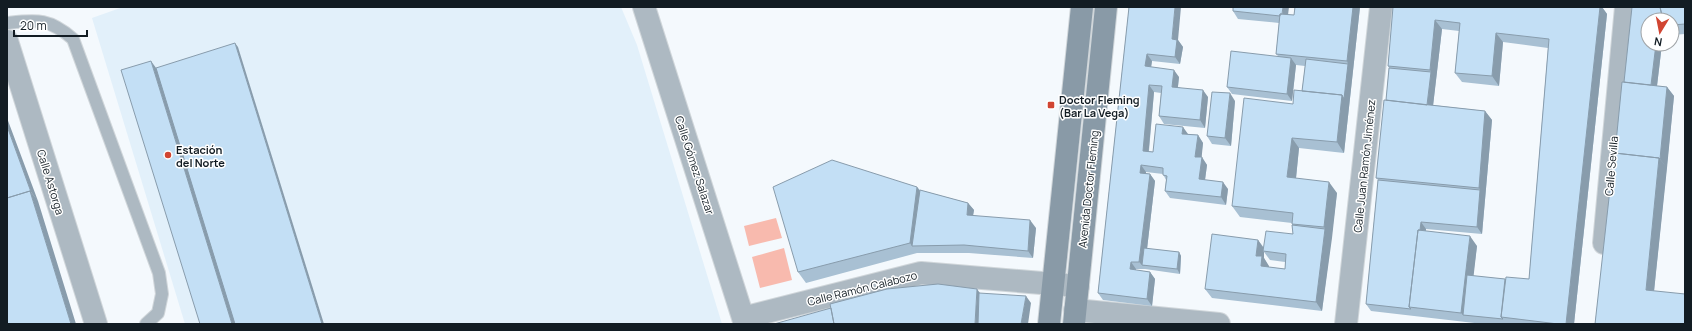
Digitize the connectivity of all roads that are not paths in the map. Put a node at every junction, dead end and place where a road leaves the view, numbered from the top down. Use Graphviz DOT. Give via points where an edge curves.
graph roads {
  1 [pos="644,7"];
  2 [pos="1082,7"];
  3 [pos="1106,7"];
  4 [pos="1381,7"];
  5 [pos="1626,7"];
  6 [pos="7,23"];
  7 [pos="7,40"];
  8 [pos="1603,261"];
  9 [pos="1052,283"];
  10 [pos="1078,286"];
  11 [pos="1075,317"];
  12 [pos="744,321"];
  13 [pos="96,324"];
  14 [pos="146,324"];
  15 [pos="1049,324"];
  16 [pos="1219,324"];
  17 [pos="1346,324"];
  1 -- 12 [label="street, Calle Gómez Salazar"];
  2 -- 9 [label="main road"];
  3 -- 10 [label="main road, Avenida Doctor Fleming"];
  4 -- 17 [label="street, Calle Juan Ramón Jiménez"];
  5 -- 8 [label="street, Calle Sevilla"];
  6 -- 14 [label="lane" via="46,22 73,39 159,273 162,294 158,313"];
  7 -- 13 [label="street, Calle Astorga"];
  9 -- 10 [label="street, Calle Ramón Calabozo"];
  9 -- 12 [label="street, Calle Ramón Calabozo" via="921,273"];
  9 -- 15 [label="main road"];
  10 -- 11 [label="main road, Avenida Doctor Fleming"];
  11 -- 16 [label="street"];
}
